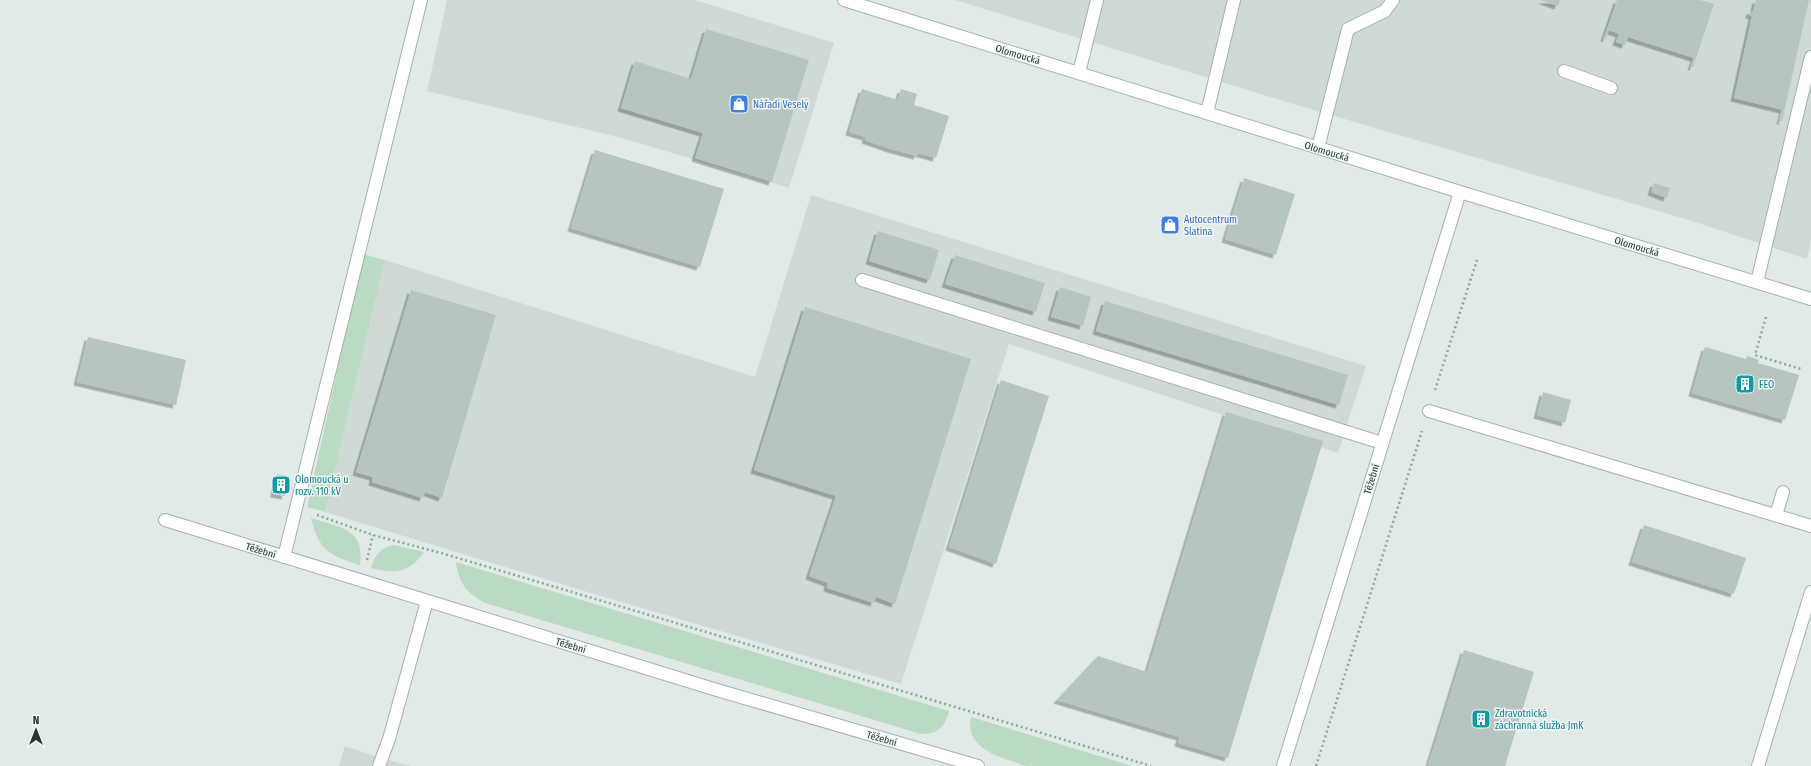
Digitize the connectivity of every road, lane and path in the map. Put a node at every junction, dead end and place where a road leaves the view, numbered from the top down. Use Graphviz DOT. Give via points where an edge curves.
graph roads {
  1 [pos="422,0"];
  2 [pos="844,0"];
  3 [pos="1097,0"];
  4 [pos="1234,0"];
  5 [pos="1393,0"];
  6 [pos="1811,57"];
  7 [pos="1564,71"];
  8 [pos="1079,73"];
  9 [pos="1611,88"];
  10 [pos="1207,113"];
  11 [pos="1318,148"];
  12 [pos="1460,192"];
  13 [pos="1478,260"];
  14 [pos="862,280"];
  15 [pos="1758,282"];
  16 [pos="1811,299"];
  17 [pos="1766,317"];
  18 [pos="1801,369"];
  19 [pos="1429,411"];
  20 [pos="1382,443"];
  21 [pos="1783,492"];
  22 [pos="311,513"];
  23 [pos="1776,515"];
  24 [pos="165,520"];
  25 [pos="1811,526"];
  26 [pos="373,535"];
  27 [pos="284,557"];
  28 [pos="365,566"];
  29 [pos="1811,592"];
  30 [pos="427,601"];
  31 [pos="379,766"];
  32 [pos="978,766"];
  33 [pos="1151,766"];
  34 [pos="1283,766"];
  35 [pos="1316,766"];
  36 [pos="1758,766"];
  1 -- 27 [label="main road"];
  2 -- 8 [label="main road, Olomoucká"];
  3 -- 8 [label="main road"];
  4 -- 10 [label="main road"];
  5 -- 11 [label="main road" via="1385,11 1348,29"];
  6 -- 15 [label="main road"];
  7 -- 9 [label="main road"];
  8 -- 10 [label="main road, Olomoucká"];
  10 -- 11 [label="main road, Olomoucká"];
  11 -- 12 [label="main road, Olomoucká"];
  12 -- 15 [label="main road, Olomoucká"];
  12 -- 20 [label="main road, Těžební"];
  13 -- 19 [label="path"];
  14 -- 20 [label="main road"];
  15 -- 16 [label="main road, Olomoucká"];
  17 -- 18 [label="path" via="1755,355"];
  19 -- 23 [label="main road"];
  19 -- 35 [label="path"];
  20 -- 34 [label="main road, Těžební"];
  21 -- 23 [label="main road"];
  22 -- 26 [label="path"];
  23 -- 25 [label="main road"];
  24 -- 27 [label="main road, Těžební"];
  26 -- 28 [label="path"];
  26 -- 33 [label="path" via="441,553"];
  27 -- 30 [label="main road, Těžební"];
  29 -- 36 [label="main road"];
  30 -- 31 [label="main road" via="389,739"];
  30 -- 32 [label="main road, Těžební" via="717,690"];
}
